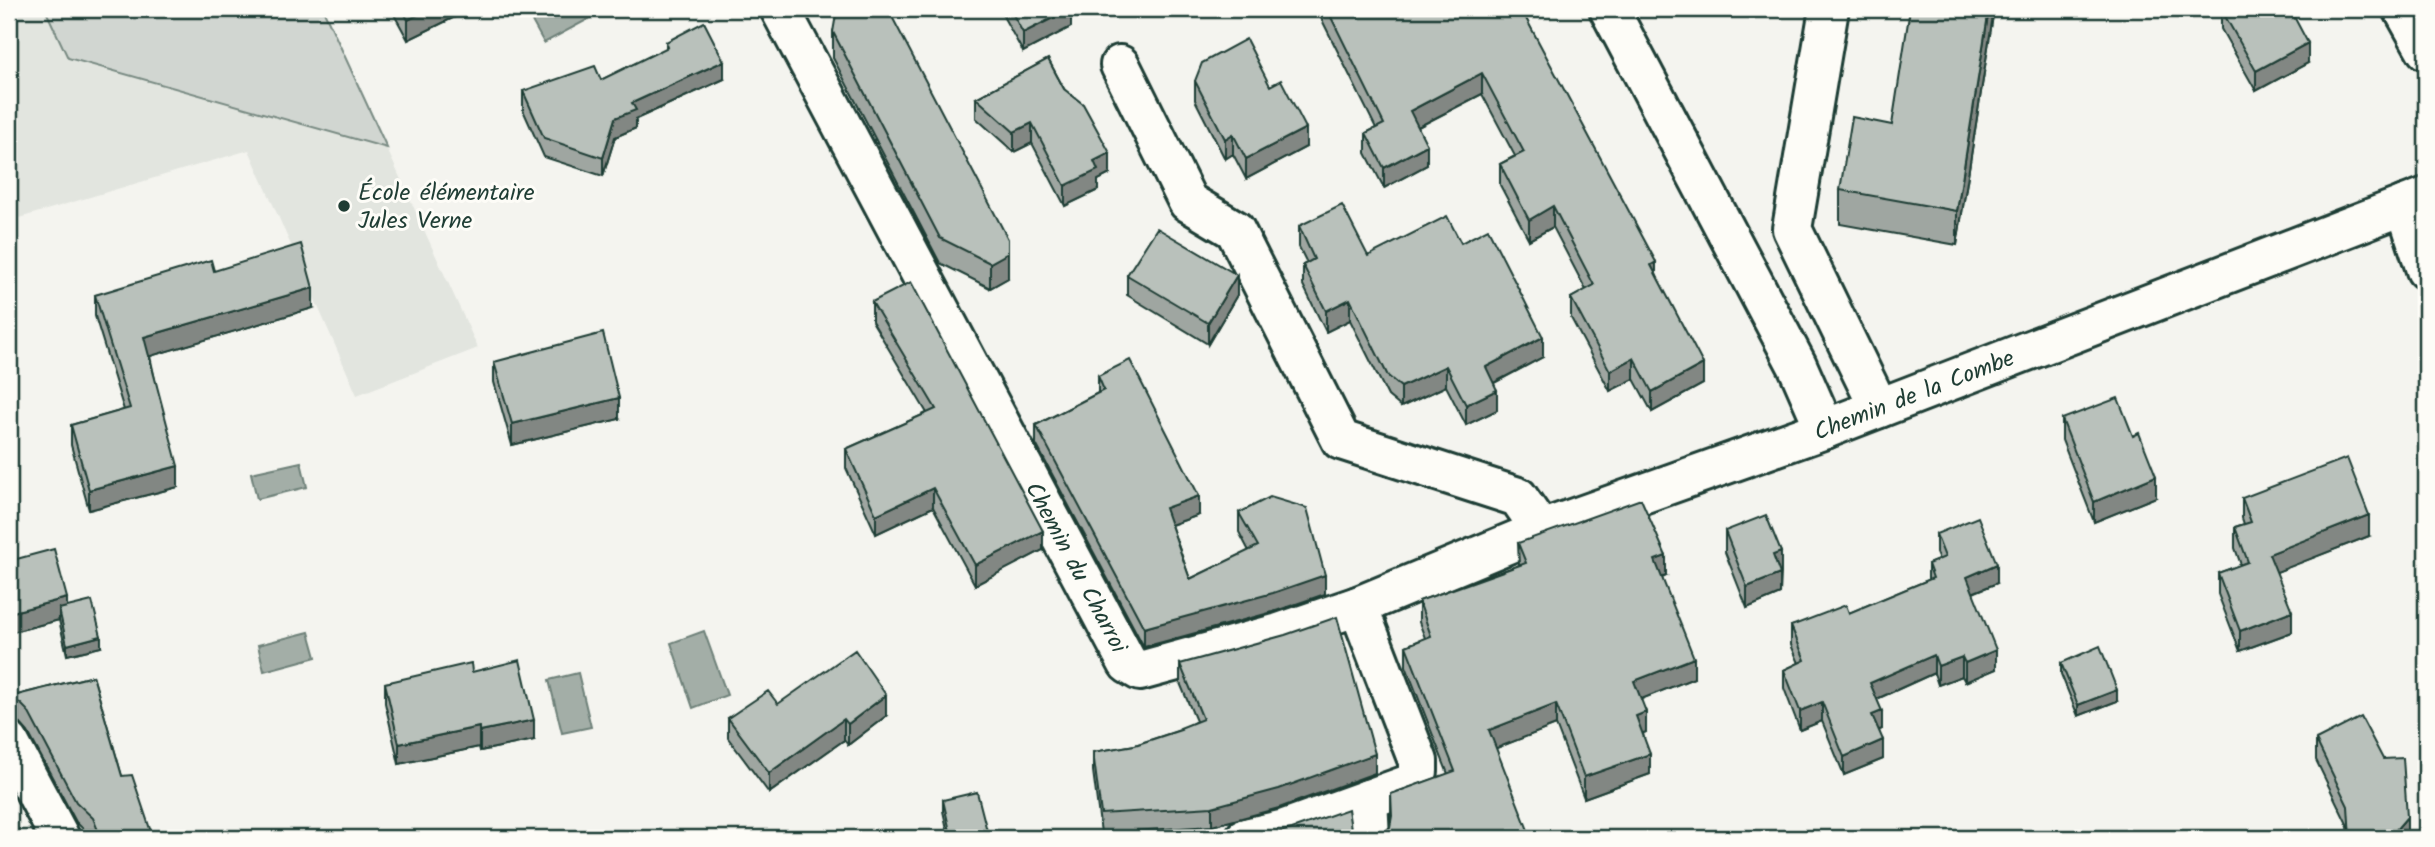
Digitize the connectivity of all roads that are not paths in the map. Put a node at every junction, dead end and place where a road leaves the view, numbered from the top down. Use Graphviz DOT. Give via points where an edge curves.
graph roads {
  1 [pos="780,9"];
  2 [pos="1609,9"];
  3 [pos="1829,9"];
  4 [pos="2403,9"];
  5 [pos="2426,50"];
  6 [pos="1120,65"];
  7 [pos="2416,201"];
  8 [pos="2426,270"];
  9 [pos="1879,408"];
  10 [pos="1825,429"];
  11 [pos="1541,530"];
  12 [pos="1358,606"];
  13 [pos="9,742"];
  14 [pos="1368,799"];
  15 [pos="60,838"];
  16 [pos="1245,838"];
  17 [pos="1370,838"];
  1 -- 12 [label="street, Chemin du Charroi" via="1128,664 1140,671 1279,634"];
  2 -- 10 [label="street" via="1797,365"];
  3 -- 9 [label="street" via="1792,229"];
  4 -- 5 [label="street"];
  6 -- 11 [label="street" via="1188,202 1235,230 1341,440 1518,497"];
  7 -- 8 [label="street, Chemin de la Combe"];
  7 -- 9 [label="street, Chemin de la Combe"];
  9 -- 10 [label="street, Chemin de la Combe"];
  10 -- 11 [label="street, Chemin de la Combe"];
  11 -- 12 [label="street, Chemin de la Combe"];
  12 -- 14 [label="street" via="1418,761 1413,783"];
  13 -- 15 [label="street"];
  14 -- 16 [label="street" via="1285,829"];
  14 -- 17 [label="street"];
}
